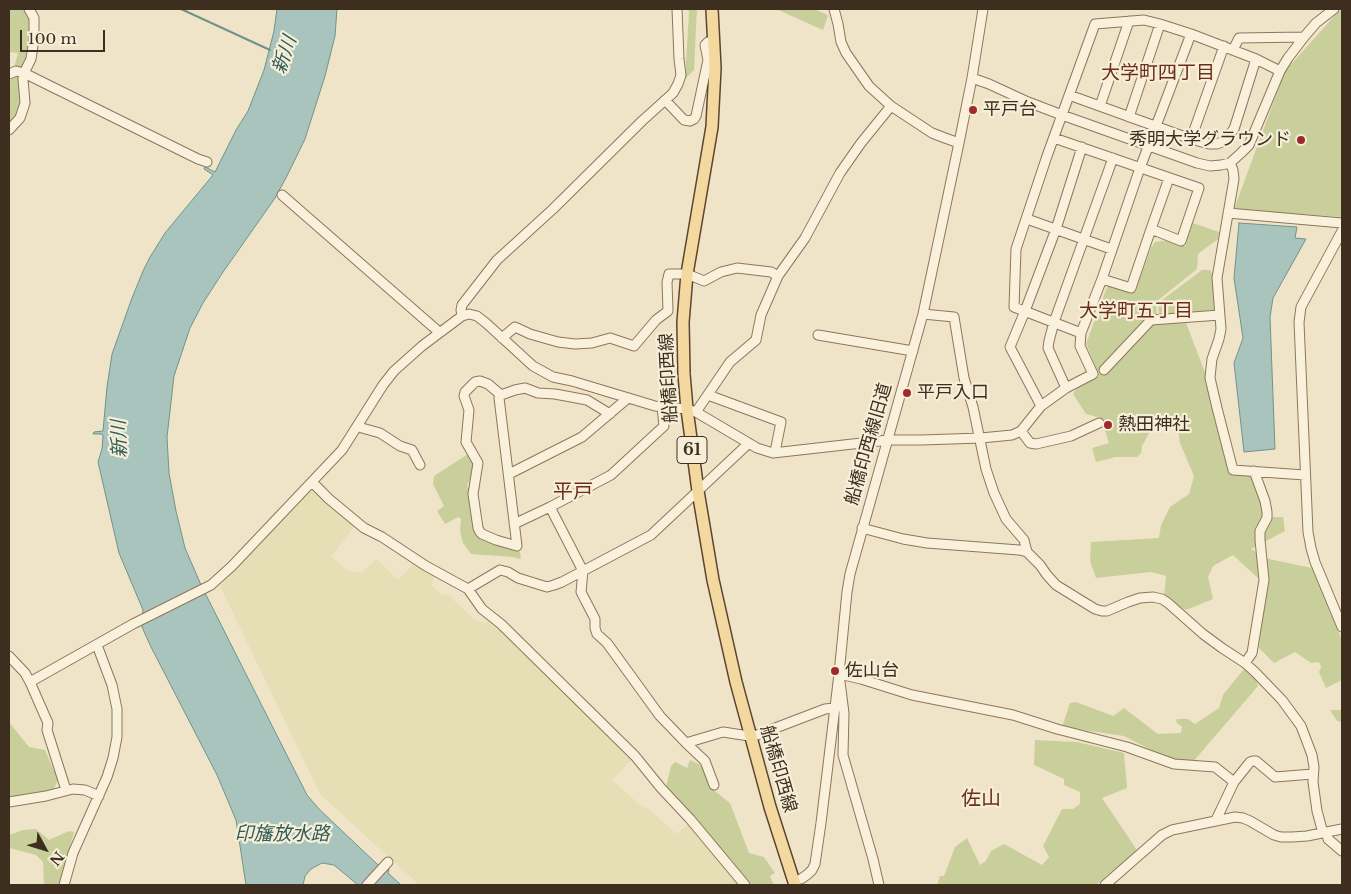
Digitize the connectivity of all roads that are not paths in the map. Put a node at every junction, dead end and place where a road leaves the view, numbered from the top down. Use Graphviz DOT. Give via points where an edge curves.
graph roads {
  1 [pos="29,9"];
  2 [pos="677,9"];
  3 [pos="712,9"];
  4 [pos="834,9"];
  5 [pos="983,9"];
  6 [pos="1331,9"];
  7 [pos="1130,21"];
  8 [pos="1160,24"];
  9 [pos="1191,34"];
  10 [pos="1304,36"];
  11 [pos="714,40"];
  12 [pos="1229,48"];
  13 [pos="1256,60"];
  14 [pos="1280,71"];
  15 [pos="24,73"];
  16 [pos="9,74"];
  17 [pos="972,78"];
  18 [pos="1069,95"];
  19 [pos="665,100"];
  20 [pos="891,106"];
  21 [pos="1100,106"];
  22 [pos="1062,115"];
  23 [pos="1129,116"];
  24 [pos="1156,127"];
  25 [pos="9,130"];
  26 [pos="1054,138"];
  27 [pos="1191,139"];
  28 [pos="959,143"];
  29 [pos="1149,146"];
  30 [pos="1082,147"];
  31 [pos="1113,158"];
  32 [pos="207,162"];
  33 [pos="1230,162"];
  34 [pos="1140,168"];
  35 [pos="1170,178"];
  36 [pos="282,195"];
  37 [pos="1228,213"];
  38 [pos="1027,219"];
  39 [pos="1342,223"];
  40 [pos="1056,229"];
  41 [pos="1151,229"];
  42 [pos="1342,231"];
  43 [pos="1084,239"];
  44 [pos="1111,249"];
  45 [pos="687,274"];
  46 [pos="778,276"];
  47 [pos="1102,279"];
  48 [pos="1025,311"];
  49 [pos="923,314"];
  50 [pos="1220,315"];
  51 [pos="462,316"];
  52 [pos="1054,322"];
  53 [pos="439,332"];
  54 [pos="1081,333"];
  55 [pos="818,335"];
  56 [pos="502,338"];
  57 [pos="912,351"];
  58 [pos="1104,370"];
  59 [pos="1066,388"];
  60 [pos="501,395"];
  61 [pos="708,395"];
  62 [pos="628,398"];
  63 [pos="1041,406"];
  64 [pos="662,407"];
  65 [pos="692,411"];
  66 [pos="610,414"];
  67 [pos="1099,423"];
  68 [pos="358,426"];
  69 [pos="1020,431"];
  70 [pos="981,438"];
  71 [pos="888,440"];
  72 [pos="749,443"];
  73 [pos="775,452"];
  74 [pos="420,465"];
  75 [pos="1254,471"];
  76 [pos="509,474"];
  77 [pos="1305,476"];
  78 [pos="312,482"];
  79 [pos="698,491"];
  80 [pos="550,507"];
  81 [pos="514,524"];
  82 [pos="862,528"];
  83 [pos="1027,552"];
  84 [pos="583,571"];
  85 [pos="468,588"];
  86 [pos="1342,627"];
  87 [pos="97,644"];
  88 [pos="9,656"];
  89 [pos="1245,663"];
  90 [pos="839,674"];
  91 [pos="30,682"];
  92 [pos="834,708"];
  93 [pos="749,736"];
  94 [pos="686,743"];
  95 [pos="1314,774"];
  96 [pos="1234,782"];
  97 [pos="714,785"];
  98 [pos="66,790"];
  99 [pos="99,796"];
  100 [pos="9,802"];
  101 [pos="1216,820"];
  102 [pos="1342,829"];
  103 [pos="1324,833"];
  104 [pos="1342,851"];
  105 [pos="388,862"];
  106 [pos="794,883"];
  107 [pos="64,885"];
  108 [pos="368,885"];
  109 [pos="745,885"];
  110 [pos="879,885"];
  111 [pos="1105,885"];
  1 -- 15 [label="street" via="34,18 34,39 31,59"];
  2 -- 19 [label="street" via="681,75 673,93"];
  3 -- 11 [label="main road, 船橋印西線 / 61"];
  4 -- 20 [label="street" via="846,53 869,86"];
  5 -- 17 [label="street, 船橋印西線旧道"];
  6 -- 10 [label="street"];
  7 -- 8 [label="street"];
  7 -- 18 [label="street" via="1095,24"];
  7 -- 21 [label="street"];
  8 -- 9 [label="street"];
  8 -- 23 [label="street"];
  9 -- 12 [label="street"];
  9 -- 24 [label="street"];
  10 -- 12 [label="street" via="1239,38"];
  10 -- 14 [label="street"];
  11 -- 19 [label="street" via="705,45 708,60 694,119 684,120"];
  11 -- 45 [label="main road, 船橋印西線 / 61" via="712,127"];
  12 -- 13 [label="street"];
  12 -- 27 [label="street"];
  13 -- 14 [label="street"];
  13 -- 27 [label="street" via="1229,136 1217,144"];
  14 -- 33 [label="street" via="1249,145"];
  15 -- 16 [label="street" via="16,71"];
  15 -- 25 [label="street" via="24,103 20,118"];
  15 -- 32 [label="street"];
  17 -- 22 [label="street"];
  17 -- 28 [label="street, 船橋印西線旧道"];
  18 -- 21 [label="street"];
  18 -- 22 [label="street"];
  19 -- 51 [label="street" via="497,260 462,304"];
  20 -- 28 [label="street" via="932,133"];
  20 -- 46 [label="street" via="840,173 805,238"];
  21 -- 23 [label="street"];
  22 -- 26 [label="street"];
  22 -- 29 [label="street"];
  23 -- 24 [label="street"];
  24 -- 27 [label="street"];
  24 -- 29 [label="street"];
  26 -- 30 [label="street"];
  26 -- 38 [label="street"];
  28 -- 49 [label="street, 船橋印西線旧道"];
  29 -- 33 [label="street" via="1210,166"];
  29 -- 34 [label="street"];
  30 -- 31 [label="street"];
  30 -- 40 [label="street"];
  31 -- 34 [label="street"];
  31 -- 43 [label="street"];
  33 -- 37 [label="street" via="1234,179"];
  34 -- 35 [label="street"];
  34 -- 44 [label="street"];
  35 -- 41 [label="street"];
  35 -- 41 [label="street" via="1199,188 1181,240"];
  36 -- 53 [label="street"];
  37 -- 39 [label="street"];
  37 -- 50 [label="street" via="1217,278"];
  38 -- 40 [label="street"];
  38 -- 48 [label="street" via="1016,248 1014,307"];
  40 -- 43 [label="street"];
  40 -- 48 [label="street"];
  41 -- 47 [label="street" via="1131,288"];
  42 -- 77 [label="street" via="1301,307"];
  43 -- 44 [label="street"];
  43 -- 52 [label="street"];
  44 -- 47 [label="street"];
  45 -- 46 [label="street" via="704,281 737,268 771,272"];
  45 -- 56 [label="street" via="669,274 668,311 634,346 610,338 592,343 558,342 515,327"];
  45 -- 65 [label="main road, 船橋印西線 / 61" via="684,374"];
  46 -- 61 [label="street" via="761,314 756,340 730,362"];
  47 -- 54 [label="street"];
  48 -- 52 [label="street"];
  48 -- 63 [label="street" via="1010,347"];
  49 -- 57 [label="street, 船橋印西線旧道"];
  49 -- 70 [label="street" via="954,317 964,378"];
  50 -- 58 [label="street" via="1151,320"];
  50 -- 75 [label="street" via="1221,329 1210,378 1233,470"];
  51 -- 53 [label="street"];
  51 -- 56 [label="street" via="476,316"];
  52 -- 54 [label="street"];
  52 -- 59 [label="street" via="1048,348"];
  53 -- 68 [label="street" via="394,371"];
  54 -- 59 [label="street" via="1080,346 1092,374"];
  55 -- 57 [label="street"];
  56 -- 62 [label="street" via="533,366 553,377"];
  57 -- 71 [label="street, 船橋印西線旧道"];
  59 -- 63 [label="street"];
  60 -- 66 [label="street" via="525,388 538,394 588,400"];
  60 -- 76 [label="street"];
  60 -- 81 [label="street" via="480,381 466,392 464,396 469,410 466,442 478,463 473,494 480,532 517,546"];
  61 -- 65 [label="street"];
  61 -- 73 [label="street" via="781,422"];
  62 -- 64 [label="street"];
  62 -- 66 [label="street"];
  63 -- 69 [label="street"];
  64 -- 65 [label="street"];
  64 -- 80 [label="street" via="664,426 611,475"];
  65 -- 72 [label="street"];
  65 -- 79 [label="main road, 船橋印西線 / 61"];
  66 -- 76 [label="street" via="582,437"];
  67 -- 69 [label="street" via="1072,436 1036,444 1030,443"];
  68 -- 74 [label="street" via="380,433 412,450"];
  68 -- 78 [label="street" via="342,450"];
  69 -- 70 [label="street" via="1012,435"];
  70 -- 71 [label="street"];
  70 -- 83 [label="street" via="994,494 1006,519 1024,540"];
  71 -- 73 [label="street"];
  71 -- 82 [label="street, 船橋印西線旧道"];
  72 -- 73 [label="street"];
  72 -- 79 [label="street"];
  75 -- 77 [label="street"];
  75 -- 89 [label="street" via="1265,500 1267,518 1260,531 1264,580 1252,653"];
  76 -- 81 [label="street"];
  77 -- 86 [label="street" via="1310,548"];
  78 -- 85 [label="street" via="364,528"];
  78 -- 87 [label="street" via="211,585"];
  79 -- 84 [label="street" via="651,535"];
  79 -- 93 [label="main road, 船橋印西線 / 61" via="722,621"];
  80 -- 81 [label="street"];
  80 -- 84 [label="street"];
  82 -- 83 [label="street" via="927,543"];
  82 -- 90 [label="street, 船橋印西線旧道" via="847,592"];
  83 -- 89 [label="street" via="1056,585 1094,610 1107,611 1140,598 1162,600"];
  84 -- 85 [label="street" via="547,586 500,570"];
  84 -- 94 [label="street" via="581,592 595,619 598,634 660,716"];
  85 -- 109 [label="street" via="482,609 635,756"];
  87 -- 91 [label="street"];
  87 -- 99 [label="street" via="112,685 117,723 113,758"];
  88 -- 91 [label="street"];
  89 -- 95 [label="street" via="1282,700 1301,726 1312,755"];
  90 -- 92 [label="street, 船橋印西線旧道"];
  90 -- 96 [label="street" via="922,697 1013,715 1174,764 1215,767"];
  90 -- 110 [label="street" via="844,713 844,755"];
  91 -- 98 [label="street" via="48,723 47,730"];
  92 -- 93 [label="street"];
  92 -- 106 [label="street, 船橋印西線旧道" via="815,864 808,874"];
  93 -- 94 [label="street" via="723,732"];
  93 -- 106 [label="main road, 船橋印西線 / 61"];
  94 -- 97 [label="street" via="705,761"];
  95 -- 96 [label="street" via="1275,777 1253,761"];
  95 -- 103 [label="street" via="1317,811"];
  96 -- 101 [label="street"];
  98 -- 99 [label="street" via="85,790"];
  98 -- 100 [label="street"];
  99 -- 107 [label="street" via="73,853"];
  101 -- 103 [label="street" via="1243,818 1274,835 1292,838"];
  101 -- 111 [label="street" via="1162,835"];
  102 -- 103 [label="street"];
  103 -- 104 [label="street"];
  105 -- 108 [label="street"];
}
